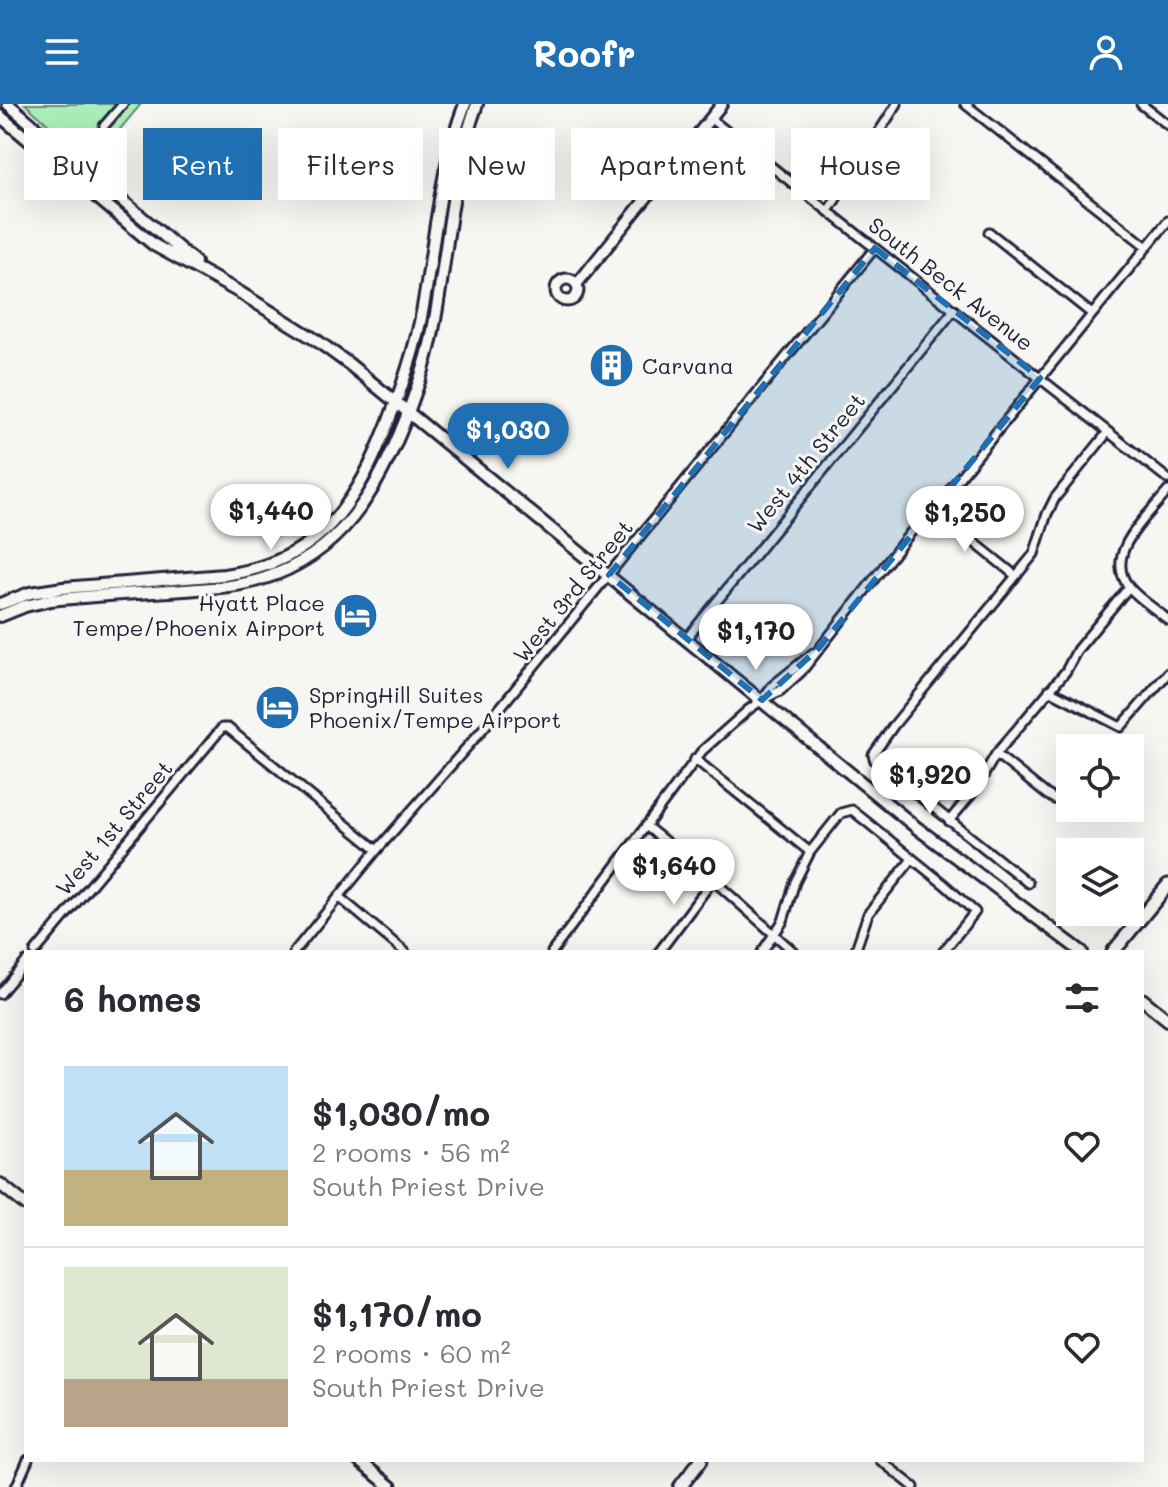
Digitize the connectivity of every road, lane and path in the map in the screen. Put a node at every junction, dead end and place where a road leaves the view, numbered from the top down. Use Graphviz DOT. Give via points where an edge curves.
graph roads {
  1 [pos="8,104"];
  2 [pos="123,104"];
  3 [pos="465,104"];
  4 [pos="477,104"];
  5 [pos="722,104"];
  6 [pos="897,104"];
  7 [pos="965,104"];
  8 [pos="1141,104"];
  9 [pos="0,116"];
  10 [pos="711,119"];
  11 [pos="1168,125"];
  12 [pos="104,126"];
  13 [pos="881,128"];
  14 [pos="835,200"];
  15 [pos="828,211"];
  16 [pos="1168,221"];
  17 [pos="989,232"];
  18 [pos="1147,247"];
  19 [pos="875,248"];
  20 [pos="205,272"];
  21 [pos="577,284"];
  22 [pos="954,310"];
  23 [pos="1092,314"];
  24 [pos="1040,378"];
  25 [pos="396,401"];
  26 [pos="408,411"];
  27 [pos="1108,432"];
  28 [pos="1168,479"];
  29 [pos="1168,491"];
  30 [pos="933,509"];
  31 [pos="312,542"];
  32 [pos="609,575"];
  33 [pos="1016,576"];
  34 [pos="260,580"];
  35 [pos="114,584"];
  36 [pos="1129,587"];
  37 [pos="73,598"];
  38 [pos="24,601"];
  39 [pos="0,604"];
  40 [pos="0,616"];
  41 [pos="1168,620"];
  42 [pos="687,638"];
  43 [pos="1168,673"];
  44 [pos="1049,690"];
  45 [pos="762,700"];
  46 [pos="996,754"];
  47 [pos="695,759"];
  48 [pos="1056,798"];
  49 [pos="949,821"];
  50 [pos="646,826"];
  51 [pos="377,850"];
  52 [pos="810,852"];
  53 [pos="912,859"];
  54 [pos="713,880"];
  55 [pos="1028,883"];
  56 [pos="1168,885"];
  57 [pos="339,897"];
  58 [pos="774,936"];
  59 [pos="37,950"];
  60 [pos="296,950"];
  61 [pos="403,950"];
  62 [pos="553,950"];
  63 [pos="660,950"];
  64 [pos="764,950"];
  65 [pos="792,950"];
  66 [pos="856,950"];
  67 [pos="945,950"];
  68 [pos="1079,950"];
  69 [pos="1115,950"];
  70 [pos="24,964"];
  71 [pos="0,994"];
  72 [pos="1144,1001"];
  73 [pos="1168,1020"];
  74 [pos="0,1184"];
  75 [pos="24,1203"];
  76 [pos="27,1462"];
  77 [pos="360,1462"];
  78 [pos="699,1462"];
  79 [pos="883,1462"];
  80 [pos="16,1487"];
  81 [pos="391,1487"];
  82 [pos="680,1487"];
  83 [pos="914,1487"];
  1 -- 20 [label="main road"];
  2 -- 12 [label="street"];
  3 -- 25 [label="main road" via="450,153 420,324"];
  4 -- 26 [label="main road" via="460,160 434,326"];
  5 -- 10 [label="street"];
  6 -- 13 [label="street"];
  7 -- 18 [label="street"];
  8 -- 11 [label="street"];
  9 -- 20 [label="main road" via="154,245"];
  10 -- 15 [label="street, South Beck Avenue"];
  10 -- 21 [label="street"];
  14 -- 15 [label="street"];
  15 -- 19 [label="street, South Beck Avenue"];
  16 -- 18 [label="street"];
  17 -- 23 [label="street"];
  18 -- 23 [label="street"];
  19 -- 22 [label="street, South Beck Avenue"];
  19 -- 32 [label="street, West 3rd Street"];
  20 -- 25 [label="main road" via="316,340"];
  22 -- 24 [label="street, South Beck Avenue"];
  22 -- 42 [label="street, West 4th Street"];
  23 -- 24 [label="street"];
  24 -- 27 [label="street, South Beck Avenue"];
  24 -- 30 [label="street"];
  25 -- 26 [label="main road"];
  25 -- 31 [label="main road" via="354,496"];
  26 -- 32 [label="main road"];
  26 -- 34 [label="main road" via="379,479 347,525 313,555"];
  27 -- 28 [label="street, South Beck Avenue"];
  27 -- 33 [label="street" via="1055,498 1034,554"];
  29 -- 36 [label="street" via="1125,545 1120,561"];
  30 -- 33 [label="street"];
  30 -- 45 [label="street" via="819,648"];
  31 -- 34 [label="main road" via="303,555"];
  31 -- 35 [label="main road" via="250,571"];
  32 -- 42 [label="main road"];
  32 -- 51 [label="street, West 3rd Street"];
  33 -- 49 [label="street" via="875,750 875,761"];
  34 -- 37 [label="main road"];
  35 -- 37 [label="main road"];
  35 -- 38 [label="main road" via="63,588"];
  36 -- 41 [label="street"];
  36 -- 44 [label="street"];
  37 -- 38 [label="main road"];
  38 -- 39 [label="main road"];
  38 -- 40 [label="main road"];
  42 -- 45 [label="main road"];
  43 -- 44 [label="street" via="1121,727"];
  44 -- 46 [label="street"];
  45 -- 47 [label="street"];
  45 -- 68 [label="main road" via="917,828"];
  46 -- 48 [label="street"];
  46 -- 49 [label="street"];
  47 -- 50 [label="street"];
  47 -- 52 [label="street"];
  49 -- 55 [label="street"];
  50 -- 54 [label="street"];
  50 -- 62 [label="street"];
  51 -- 57 [label="street, West 3rd Street"];
  51 -- 59 [label="street, West 1st Street" via="222,728"];
  52 -- 53 [label="street" via="846,810 852,810"];
  52 -- 58 [label="street"];
  53 -- 66 [label="street" via="868,914"];
  53 -- 67 [label="street" via="975,912"];
  54 -- 58 [label="street"];
  54 -- 63 [label="street"];
  56 -- 69 [label="main road"];
  57 -- 60 [label="street, West 3rd Street"];
  57 -- 61 [label="street"];
  58 -- 64 [label="street"];
  58 -- 65 [label="street"];
  70 -- 71 [label="street"];
  72 -- 73 [label="main road"];
  74 -- 75 [label="main road"];
  76 -- 80 [label="street"];
  77 -- 81 [label="main road"];
  78 -- 82 [label="main road"];
  79 -- 83 [label="street"];
}
